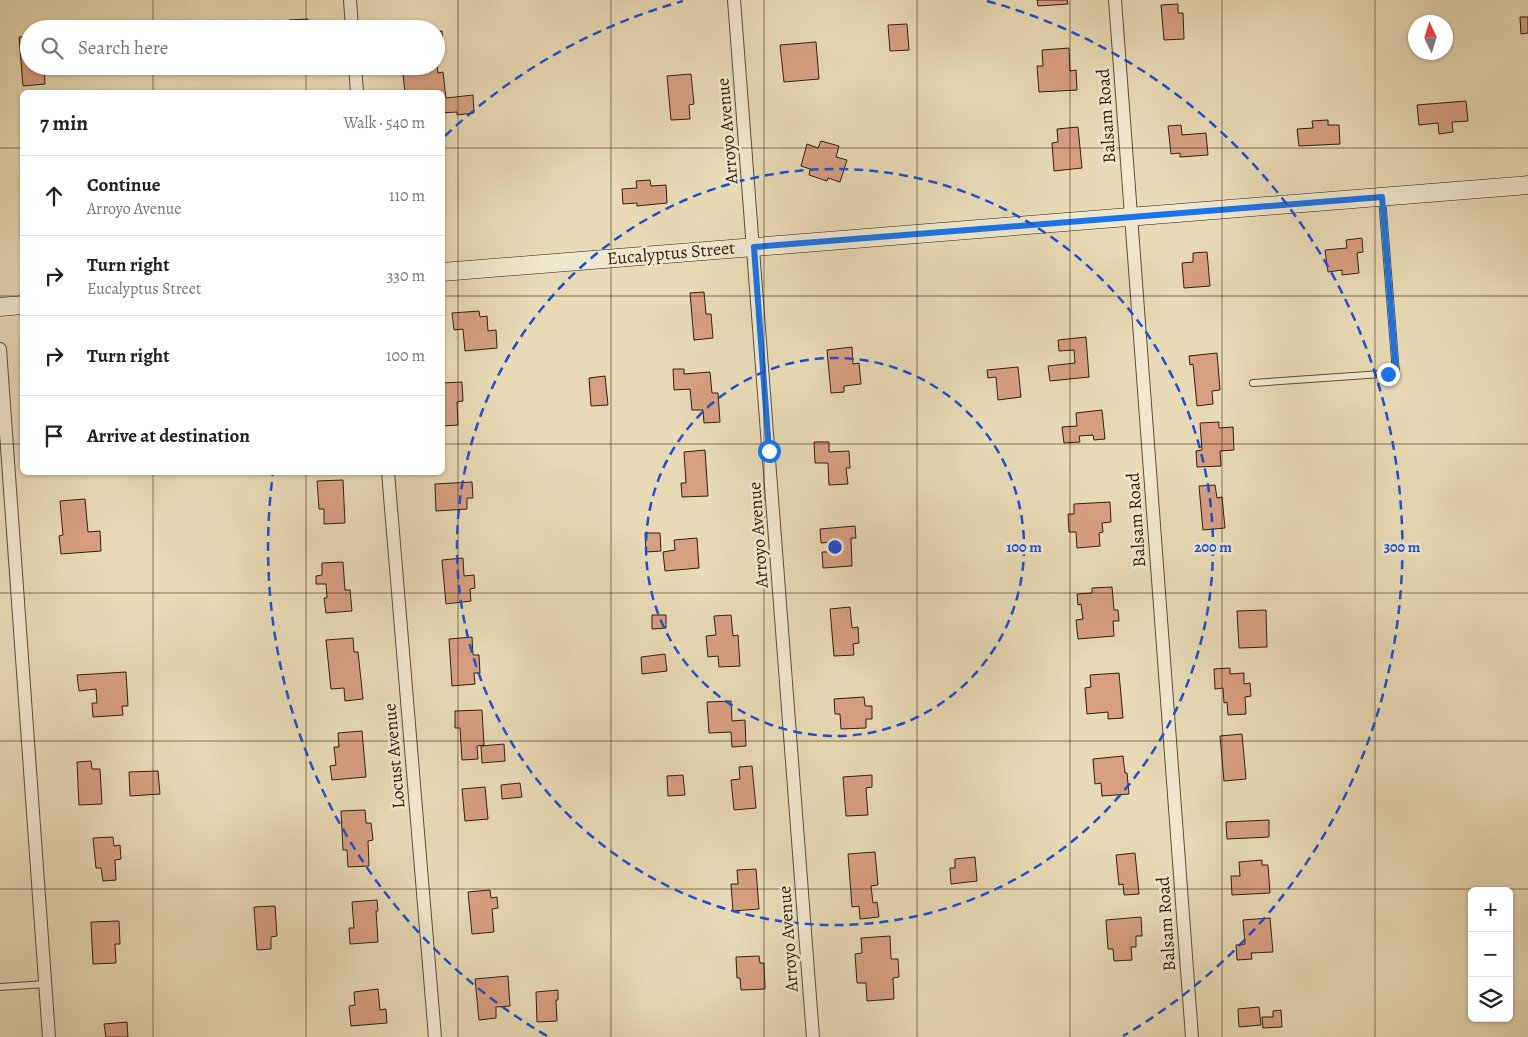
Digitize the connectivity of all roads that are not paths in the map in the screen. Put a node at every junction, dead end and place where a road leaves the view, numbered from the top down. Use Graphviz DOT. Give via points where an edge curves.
graph roads {
  1 [pos="350,0"];
  2 [pos="734,0"];
  3 [pos="1115,0"];
  4 [pos="351,20"];
  5 [pos="356,75"];
  6 [pos="357,90"];
  7 [pos="1528,185"];
  8 [pos="1382,197"];
  9 [pos="1132,217"];
  10 [pos="754,247"];
  11 [pos="445,272"];
  12 [pos="20,305"];
  13 [pos="0,307"];
  14 [pos="0,349"];
  15 [pos="1253,383"];
  16 [pos="388,475"];
  17 [pos="46,984"];
  18 [pos="0,987"];
  19 [pos="49,1037"];
  20 [pos="435,1037"];
  21 [pos="813,1037"];
  22 [pos="1192,1037"];
  1 -- 4 [label="street"];
  2 -- 10 [label="street, Arroyo Avenue"];
  3 -- 9 [label="street, Balsam Road"];
  5 -- 6 [label="street"];
  7 -- 8 [label="main road, Eucalyptus Street"];
  8 -- 9 [label="main road, Eucalyptus Street"];
  8 -- 15 [label="lane" via="1396,373"];
  9 -- 10 [label="main road, Eucalyptus Street"];
  9 -- 22 [label="street, Balsam Road"];
  10 -- 11 [label="main road, Eucalyptus Street"];
  10 -- 21 [label="street, Arroyo Avenue"];
  12 -- 13 [label="main road"];
  14 -- 17 [label="street"];
  16 -- 20 [label="street, Locust Avenue"];
  17 -- 18 [label="lane"];
  17 -- 19 [label="street"];
}
